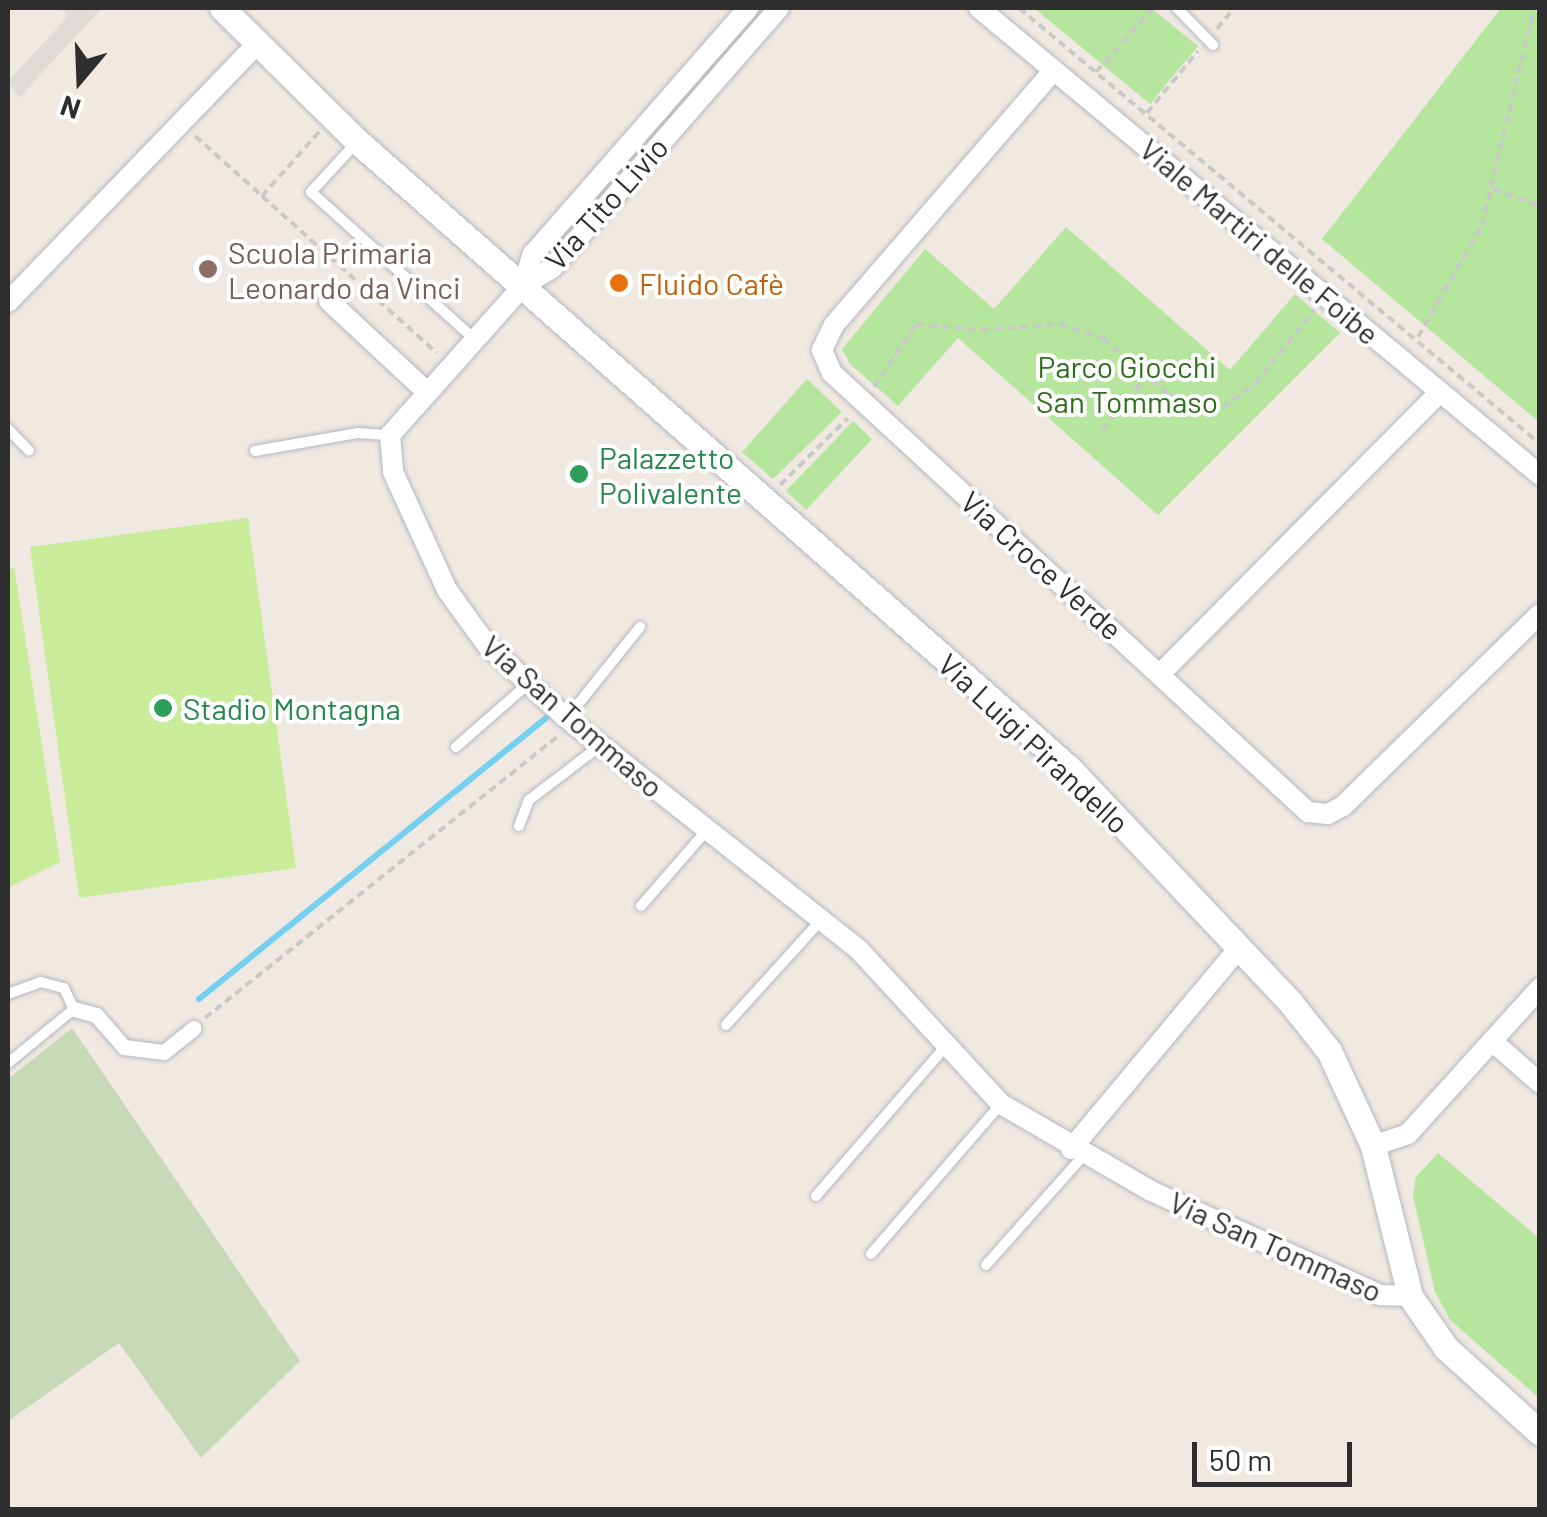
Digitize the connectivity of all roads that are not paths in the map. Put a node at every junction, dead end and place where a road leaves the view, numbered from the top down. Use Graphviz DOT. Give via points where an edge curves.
graph roads {
  1 [pos="222,8"];
  2 [pos="748,8"];
  3 [pos="779,8"];
  4 [pos="979,8"];
  5 [pos="1178,8"];
  6 [pos="727,32"];
  7 [pos="1210,42"];
  8 [pos="258,44"];
  9 [pos="745,47"];
  10 [pos="1054,70"];
  11 [pos="357,141"];
  12 [pos="522,287"];
  13 [pos="329,301"];
  14 [pos="8,302"];
  15 [pos="474,339"];
  16 [pos="426,391"];
  17 [pos="1440,392"];
  18 [pos="8,429"];
  19 [pos="390,434"];
  20 [pos="30,451"];
  21 [pos="254,451"];
  22 [pos="1540,475"];
  23 [pos="1540,614"];
  24 [pos="640,627"];
  25 [pos="1161,673"];
  26 [pos="528,684"];
  27 [pos="564,726"];
  28 [pos="601,745"];
  29 [pos="456,747"];
  30 [pos="519,826"];
  31 [pos="708,829"];
  32 [pos="641,906"];
  33 [pos="822,920"];
  34 [pos="1238,948"];
  35 [pos="1540,988"];
  36 [pos="8,994"];
  37 [pos="74,1009"];
  38 [pos="726,1024"];
  39 [pos="194,1028"];
  40 [pos="1492,1041"];
  41 [pos="946,1046"];
  42 [pos="8,1063"];
  43 [pos="1540,1083"];
  44 [pos="1001,1104"];
  45 [pos="1373,1146"];
  46 [pos="1077,1152"];
  47 [pos="816,1196"];
  48 [pos="871,1254"];
  49 [pos="986,1266"];
  50 [pos="1410,1296"];
  51 [pos="1540,1433"];
  1 -- 8 [label="street"];
  2 -- 6 [label="street, Via Tito Livio"];
  3 -- 9 [label="street, Via Tito Livio"];
  4 -- 10 [label="street, Viale Martiri delle Foibe"];
  5 -- 7 [label="lane"];
  6 -- 9 [label="street"];
  6 -- 12 [label="street, Via Tito Livio" via="533,254"];
  8 -- 11 [label="street"];
  8 -- 14 [label="street"];
  9 -- 12 [label="street, Via Tito Livio" via="552,268"];
  10 -- 17 [label="street, Viale Martiri delle Foibe"];
  10 -- 25 [label="street, Via Croce Verde" via="834,324 822,350 848,390"];
  11 -- 12 [label="street"];
  11 -- 15 [label="lane" via="311,192"];
  12 -- 15 [label="street"];
  12 -- 34 [label="street, Via Luigi Pirandello" via="1070,768"];
  13 -- 16 [label="street"];
  15 -- 16 [label="street"];
  16 -- 19 [label="street"];
  17 -- 22 [label="street, Viale Martiri delle Foibe"];
  17 -- 25 [label="street"];
  18 -- 20 [label="lane"];
  19 -- 21 [label="lane"];
  19 -- 26 [label="street, Via San Tommaso" via="393,472 447,590 466,624"];
  23 -- 25 [label="street, Via Croce Verde" via="1328,814 1291,801"];
  24 -- 27 [label="lane"];
  26 -- 27 [label="street, Via San Tommaso"];
  26 -- 29 [label="lane"];
  27 -- 28 [label="street, Via San Tommaso"];
  28 -- 30 [label="lane" via="529,800"];
  28 -- 31 [label="street, Via San Tommaso"];
  31 -- 32 [label="lane"];
  31 -- 33 [label="street, Via San Tommaso"];
  33 -- 38 [label="lane"];
  33 -- 41 [label="street, Via San Tommaso" via="896,985"];
  34 -- 45 [label="street, Via Luigi Pirandello" via="1329,1051"];
  34 -- 46 [label="street"];
  35 -- 40 [label="street"];
  36 -- 37 [label="lane" via="40,982 64,988"];
  37 -- 39 [label="street" via="96,1015 124,1047 164,1052"];
  37 -- 42 [label="lane"];
  40 -- 43 [label="street"];
  40 -- 45 [label="street" via="1408,1134"];
  41 -- 44 [label="street, Via San Tommaso"];
  41 -- 47 [label="lane"];
  44 -- 46 [label="street, Via San Tommaso"];
  44 -- 48 [label="lane"];
  45 -- 50 [label="street, Via Luigi Pirandello"];
  46 -- 49 [label="lane"];
  46 -- 50 [label="street, Via San Tommaso" via="1380,1296"];
  50 -- 51 [label="street, Via San Tommaso" via="1446,1348"];
}
